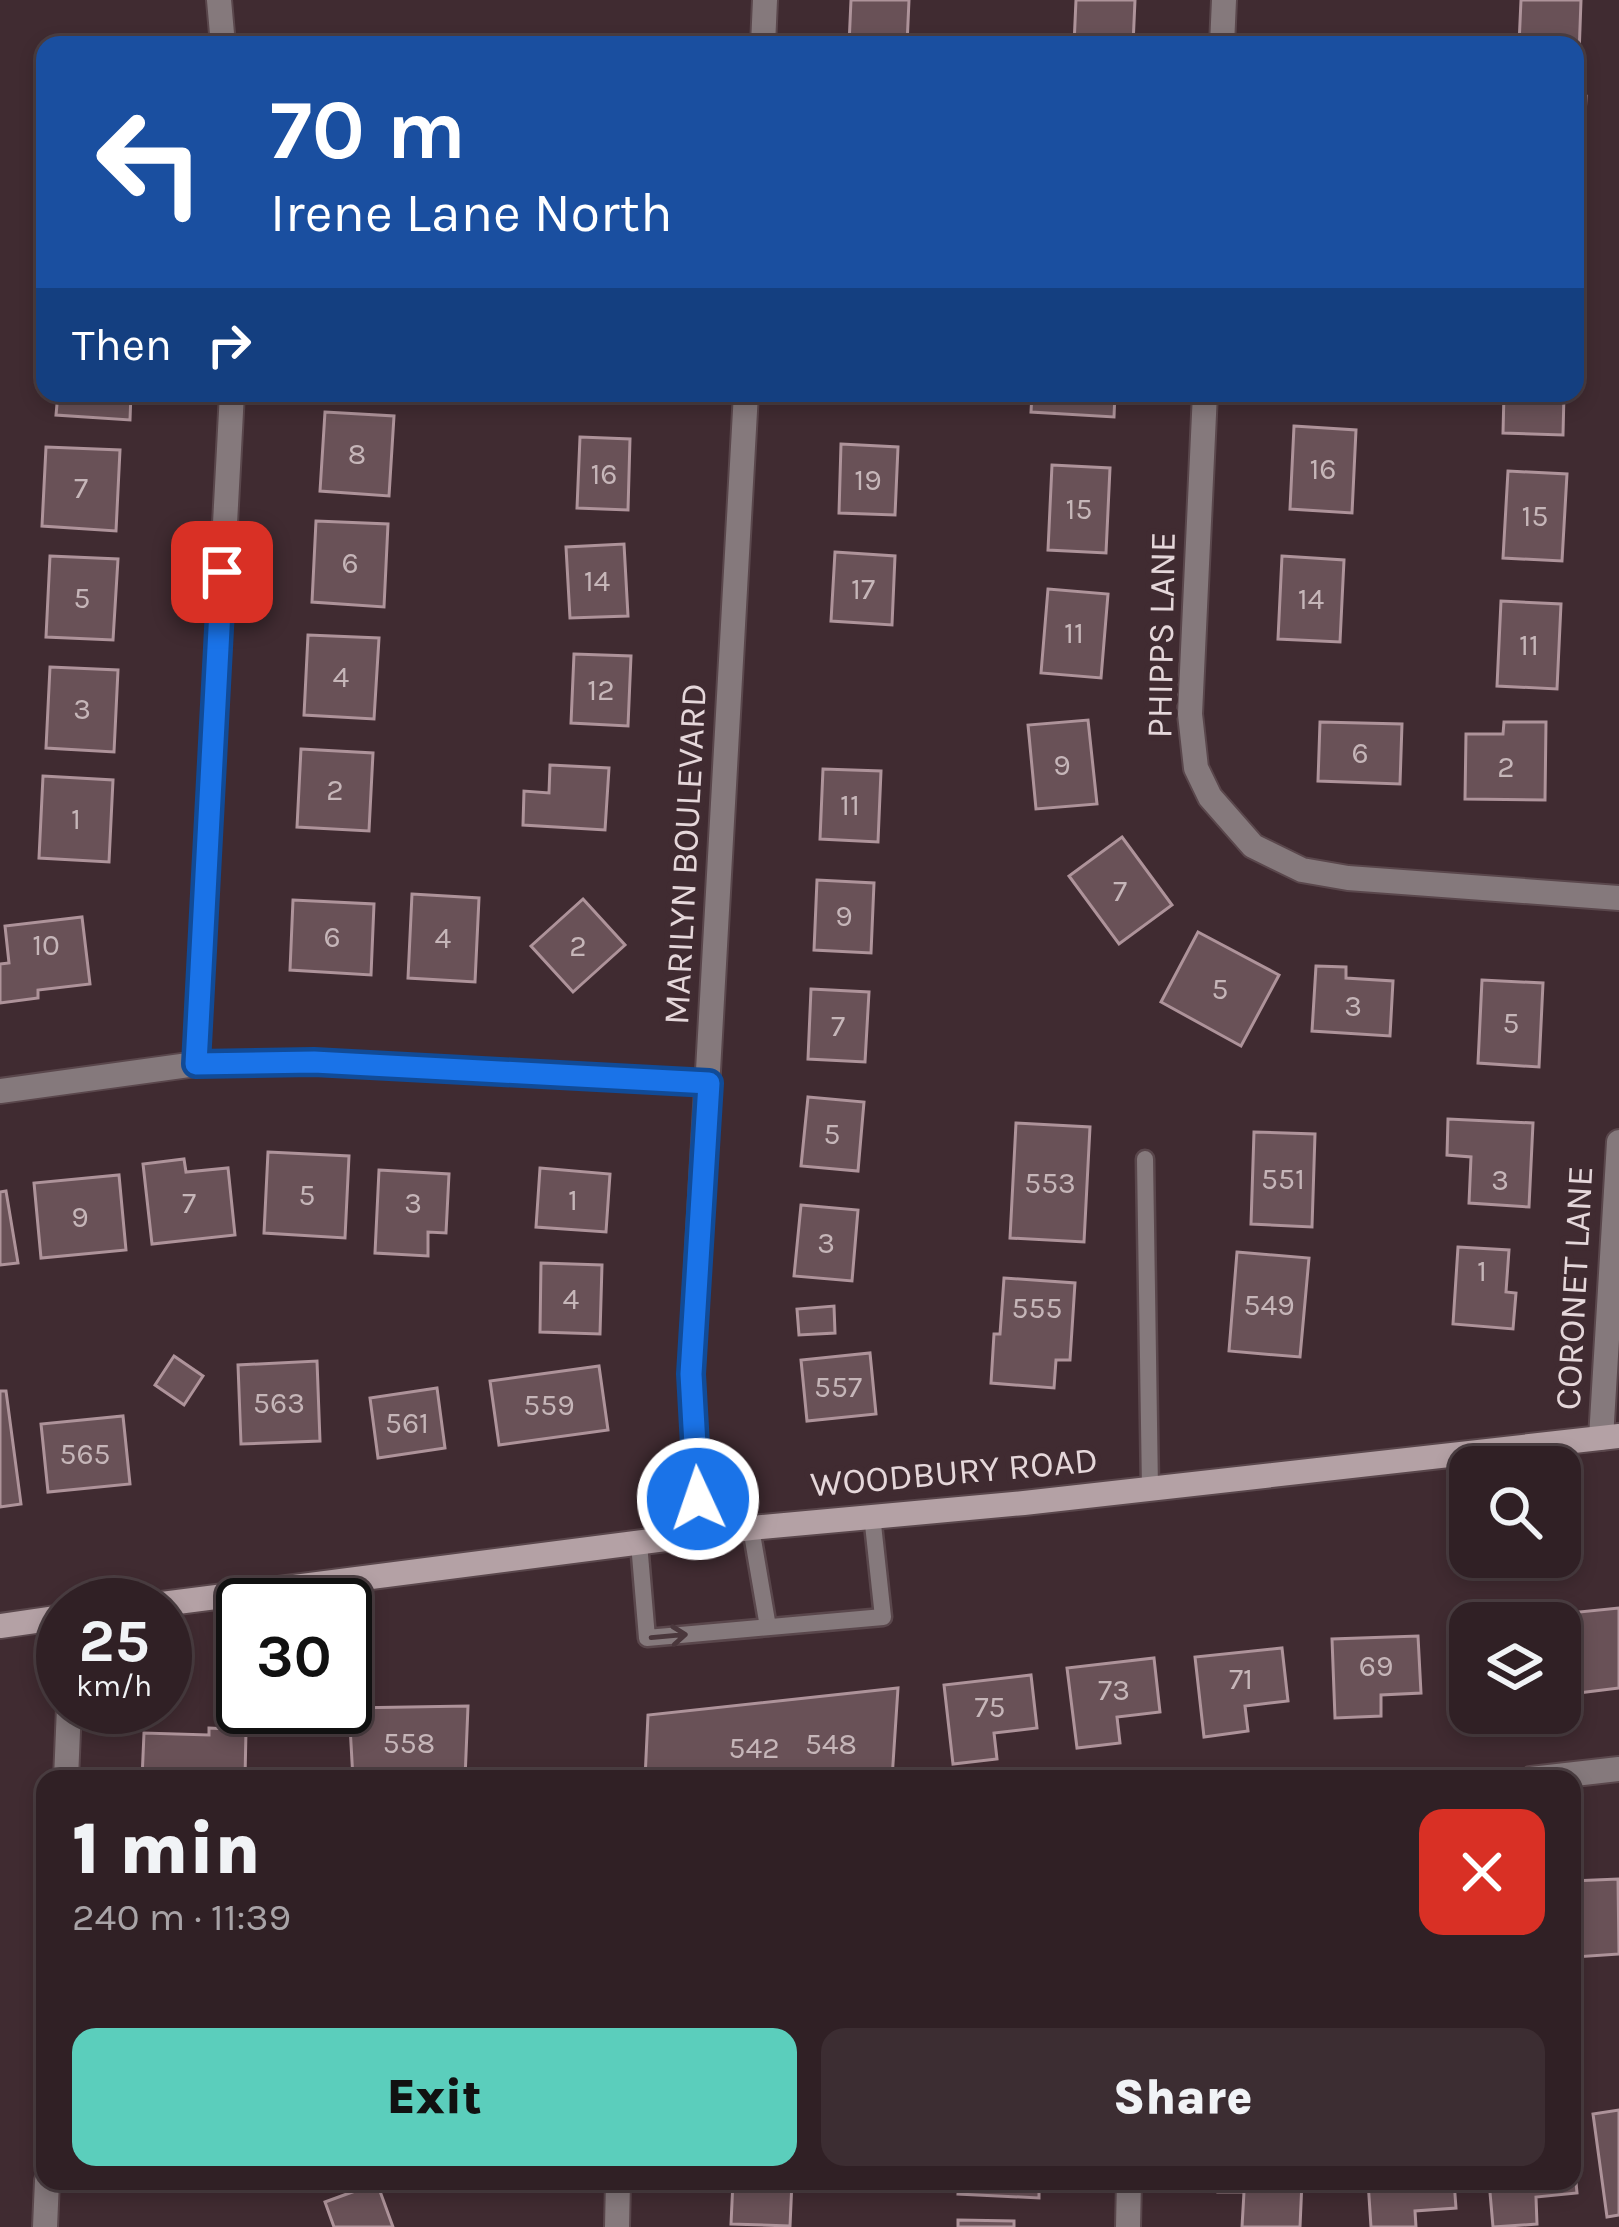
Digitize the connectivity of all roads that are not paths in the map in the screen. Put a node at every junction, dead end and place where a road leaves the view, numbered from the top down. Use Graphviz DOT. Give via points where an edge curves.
graph roads {
  1 [pos="219,0"];
  2 [pos="765,0"];
  3 [pos="1224,0"];
  4 [pos="222,36"];
  5 [pos="763,36"];
  6 [pos="1222,36"];
  7 [pos="232,402"];
  8 [pos="746,402"];
  9 [pos="1204,402"];
  10 [pos="1619,898"];
  11 [pos="196,1064"];
  12 [pos="709,1083"];
  13 [pos="0,1091"];
  14 [pos="1619,1142"];
  15 [pos="1145,1159"];
  16 [pos="1610,1437"];
  17 [pos="1150,1489"];
  18 [pos="872,1515"];
  19 [pos="751,1528"];
  20 [pos="700,1535"];
  21 [pos="639,1543"];
  22 [pos="192,1600"];
  23 [pos="36,1621"];
  24 [pos="0,1626"];
  25 [pos="768,1627"];
  26 [pos="68,1734"];
  27 [pos="1619,1769"];
  28 [pos="66,1770"];
  29 [pos="1581,1773"];
  30 [pos="47,2190"];
  31 [pos="618,2190"];
  32 [pos="1130,2190"];
  33 [pos="45,2227"];
  34 [pos="617,2227"];
  35 [pos="1128,2227"];
  1 -- 4 [label="street"];
  2 -- 5 [label="street"];
  3 -- 6 [label="street"];
  7 -- 11 [label="street"];
  8 -- 12 [label="street, MARILYN BOULEVARD"];
  9 -- 10 [label="street, PHIPPS LANE" via="1190,714 1196,768 1210,797 1253,846 1302,871"];
  11 -- 12 [label="street" via="314,1062"];
  11 -- 13 [label="street"];
  12 -- 20 [label="street, MARILYN BOULEVARD" via="691,1374"];
  14 -- 16 [label="street, CORONET LANE"];
  15 -- 17 [label="lane"];
  16 -- 17 [label="main road, WOODBURY ROAD"];
  17 -- 18 [label="main road, WOODBURY ROAD"];
  18 -- 19 [label="main road, WOODBURY ROAD"];
  18 -- 25 [label="lane" via="883,1617"];
  19 -- 20 [label="main road, WOODBURY ROAD"];
  19 -- 25 [label="lane"];
  20 -- 21 [label="main road, WOODBURY ROAD"];
  21 -- 22 [label="main road, WOODBURY ROAD"];
  21 -- 25 [label="lane, one-way" via="647,1638"];
  23 -- 24 [label="main road"];
  26 -- 28 [label="street"];
  27 -- 29 [label="street"];
  30 -- 33 [label="street"];
  31 -- 34 [label="street"];
  32 -- 35 [label="street"];
}
